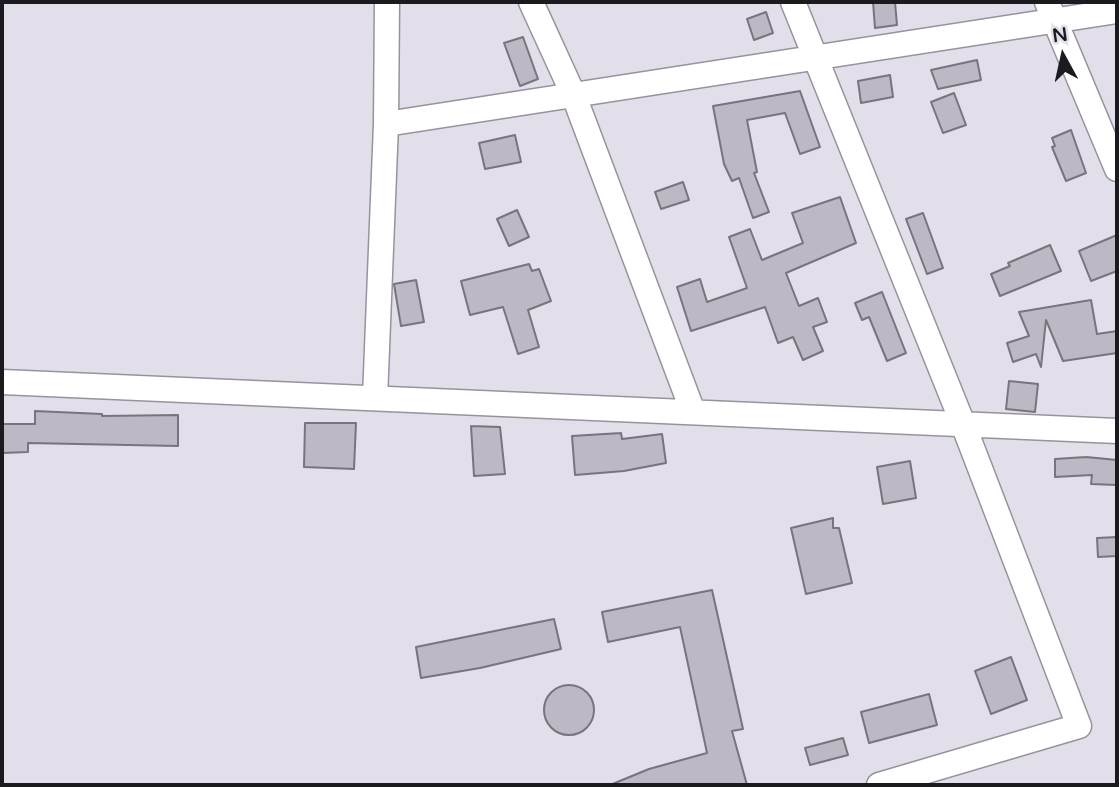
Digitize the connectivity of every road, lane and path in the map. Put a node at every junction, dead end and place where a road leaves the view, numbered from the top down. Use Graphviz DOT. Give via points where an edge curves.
graph roads {
  1 [pos="387,2"];
  2 [pos="531,2"];
  3 [pos="793,2"];
  4 [pos="1050,11"];
  5 [pos="1117,11"];
  6 [pos="816,58"];
  7 [pos="574,96"];
  8 [pos="386,124"];
  9 [pos="1117,169"];
  10 [pos="2,382"];
  11 [pos="374,398"];
  12 [pos="693,412"];
  13 [pos="963,424"];
  14 [pos="1117,431"];
  15 [pos="879,785"];
  1 -- 8 [label="street"];
  2 -- 7 [label="street"];
  3 -- 6 [label="street"];
  4 -- 5 [label="street"];
  4 -- 6 [label="street"];
  4 -- 9 [label="street"];
  6 -- 7 [label="street"];
  6 -- 13 [label="street"];
  7 -- 8 [label="street"];
  7 -- 12 [label="street"];
  8 -- 11 [label="street"];
  10 -- 11 [label="street"];
  11 -- 12 [label="street"];
  12 -- 13 [label="street"];
  13 -- 14 [label="street"];
  13 -- 15 [label="street" via="1079,726"];
}
